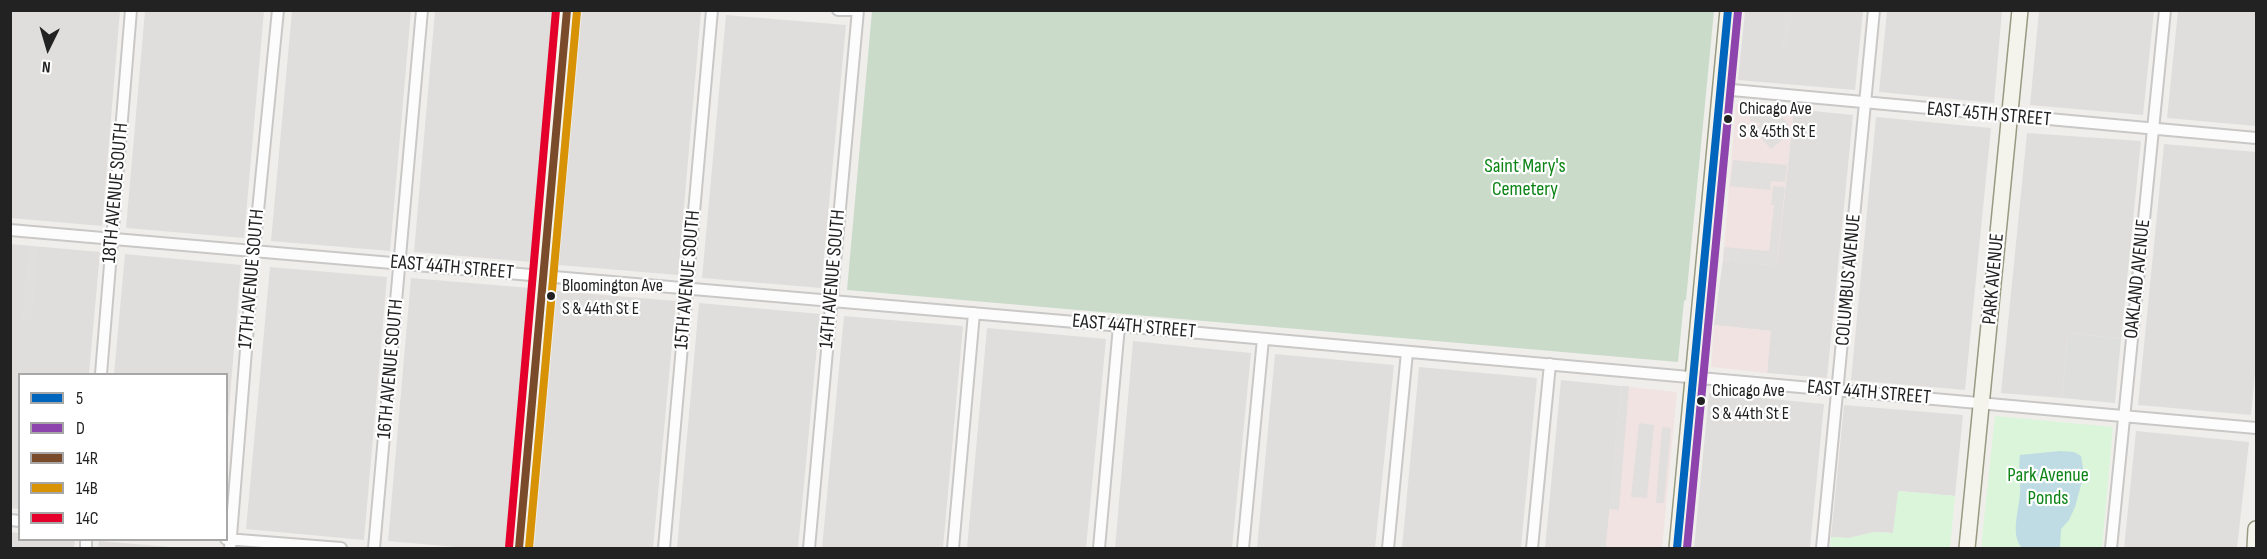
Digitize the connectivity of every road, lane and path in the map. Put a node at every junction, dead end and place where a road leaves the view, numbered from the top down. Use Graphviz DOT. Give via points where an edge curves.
graph roads {
  1 [pos="131,10"];
  2 [pos="278,10"];
  3 [pos="422,10"];
  4 [pos="567,10"];
  5 [pos="712,10"];
  6 [pos="838,10"];
  7 [pos="856,10"];
  8 [pos="1728,10"];
  9 [pos="1874,10"];
  10 [pos="2020,10"];
  11 [pos="2165,10"];
  12 [pos="1721,89"];
  13 [pos="1865,104"];
  14 [pos="2009,117"];
  15 [pos="2153,129"];
  16 [pos="2256,138"];
  17 [pos="10,230"];
  18 [pos="112,239"];
  19 [pos="254,251"];
  20 [pos="400,264"];
  21 [pos="542,276"];
  22 [pos="687,288"];
  23 [pos="831,301"];
  24 [pos="974,313"];
  25 [pos="1119,326"];
  26 [pos="1263,339"];
  27 [pos="1407,352"];
  28 [pos="1550,364"];
  29 [pos="101,373"];
  30 [pos="1693,378"];
  31 [pos="1838,390"];
  32 [pos="1982,403"];
  33 [pos="2124,416"];
  34 [pos="2256,428"];
  35 [pos="2256,529"];
  36 [pos="229,542"];
  37 [pos="340,549"];
  38 [pos="374,549"];
  39 [pos="519,549"];
  40 [pos="664,549"];
  41 [pos="809,549"];
  42 [pos="953,549"];
  43 [pos="1099,549"];
  44 [pos="1243,549"];
  45 [pos="1388,549"];
  46 [pos="1532,549"];
  47 [pos="1677,549"];
  48 [pos="1822,549"];
  49 [pos="1967,549"];
  50 [pos="2111,549"];
  51 [pos="2254,549"];
  1 -- 18 [label="street, 18TH AVENUE SOUTH"];
  2 -- 19 [label="street, 17TH AVENUE SOUTH"];
  3 -- 20 [label="street, 16TH AVENUE SOUTH"];
  4 -- 21 [label="street"];
  5 -- 22 [label="street, 15TH AVENUE SOUTH"];
  6 -- 7 [label="street"];
  7 -- 23 [label="street, 14TH AVENUE SOUTH"];
  8 -- 12 [label="street"];
  9 -- 13 [label="street, COLUMBUS AVENUE"];
  10 -- 14 [label="street, PARK AVENUE"];
  11 -- 15 [label="street, OAKLAND AVENUE"];
  12 -- 13 [label="street, EAST 45TH STREET"];
  12 -- 30 [label="street"];
  13 -- 14 [label="street, EAST 45TH STREET"];
  13 -- 31 [label="street, COLUMBUS AVENUE"];
  14 -- 15 [label="street, EAST 45TH STREET"];
  14 -- 32 [label="street, PARK AVENUE"];
  15 -- 16 [label="street, EAST 45TH STREET"];
  15 -- 33 [label="street, OAKLAND AVENUE"];
  17 -- 18 [label="street, EAST 44TH STREET"];
  18 -- 19 [label="street, EAST 44TH STREET"];
  18 -- 29 [label="street, 18TH AVENUE SOUTH"];
  19 -- 20 [label="street, EAST 44TH STREET"];
  19 -- 36 [label="street, 17TH AVENUE SOUTH"];
  20 -- 21 [label="street, EAST 44TH STREET"];
  20 -- 38 [label="street, 16TH AVENUE SOUTH"];
  21 -- 22 [label="street, EAST 44TH STREET"];
  21 -- 39 [label="street"];
  22 -- 23 [label="street, EAST 44TH STREET"];
  22 -- 40 [label="street, 15TH AVENUE SOUTH"];
  23 -- 24 [label="street, EAST 44TH STREET"];
  23 -- 41 [label="street, 14TH AVENUE SOUTH"];
  24 -- 25 [label="street, EAST 44TH STREET"];
  24 -- 42 [label="street"];
  25 -- 26 [label="street, EAST 44TH STREET"];
  25 -- 43 [label="street"];
  26 -- 27 [label="street, EAST 44TH STREET"];
  26 -- 44 [label="street"];
  27 -- 28 [label="street, EAST 44TH STREET"];
  27 -- 45 [label="street"];
  28 -- 30 [label="street, EAST 44TH STREET"];
  28 -- 46 [label="street"];
  30 -- 31 [label="street, EAST 44TH STREET"];
  30 -- 47 [label="street"];
  31 -- 32 [label="street, EAST 44TH STREET"];
  31 -- 48 [label="street, COLUMBUS AVENUE"];
  32 -- 33 [label="street, EAST 44TH STREET"];
  32 -- 49 [label="street, PARK AVENUE"];
  33 -- 34 [label="street, EAST 44TH STREET"];
  33 -- 50 [label="street, OAKLAND AVENUE"];
  35 -- 51 [label="street"];
  36 -- 37 [label="street"];
}
